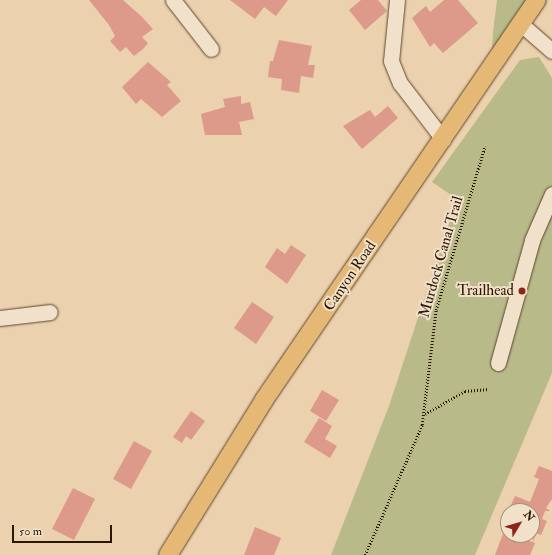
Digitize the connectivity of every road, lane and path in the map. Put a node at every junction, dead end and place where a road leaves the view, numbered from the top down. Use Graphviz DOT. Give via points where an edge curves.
graph roads {
  1 [pos="173,0"];
  2 [pos="397,0"];
  3 [pos="537,0"];
  4 [pos="521,24"];
  5 [pos="211,49"];
  6 [pos="552,51"];
  7 [pos="443,139"];
  8 [pos="485,146"];
  9 [pos="552,194"];
  10 [pos="50,312"];
  11 [pos="0,318"];
  12 [pos="498,363"];
  13 [pos="489,389"];
  14 [pos="425,414"];
  15 [pos="168,555"];
  16 [pos="365,555"];
  1 -- 5 [label="street"];
  2 -- 7 [label="street" via="391,61 400,83"];
  3 -- 4 [label="main road, Canyon Road"];
  4 -- 6 [label="street"];
  4 -- 7 [label="main road, Canyon Road"];
  7 -- 15 [label="main road, Canyon Road" via="264,400"];
  8 -- 14 [label="path, Murdock Canal Trail" via="436,310"];
  9 -- 12 [label="street" via="532,240"];
  10 -- 11 [label="street"];
  13 -- 14 [label="path" via="465,391"];
  14 -- 16 [label="path, Murdock Canal Trail"];
}
